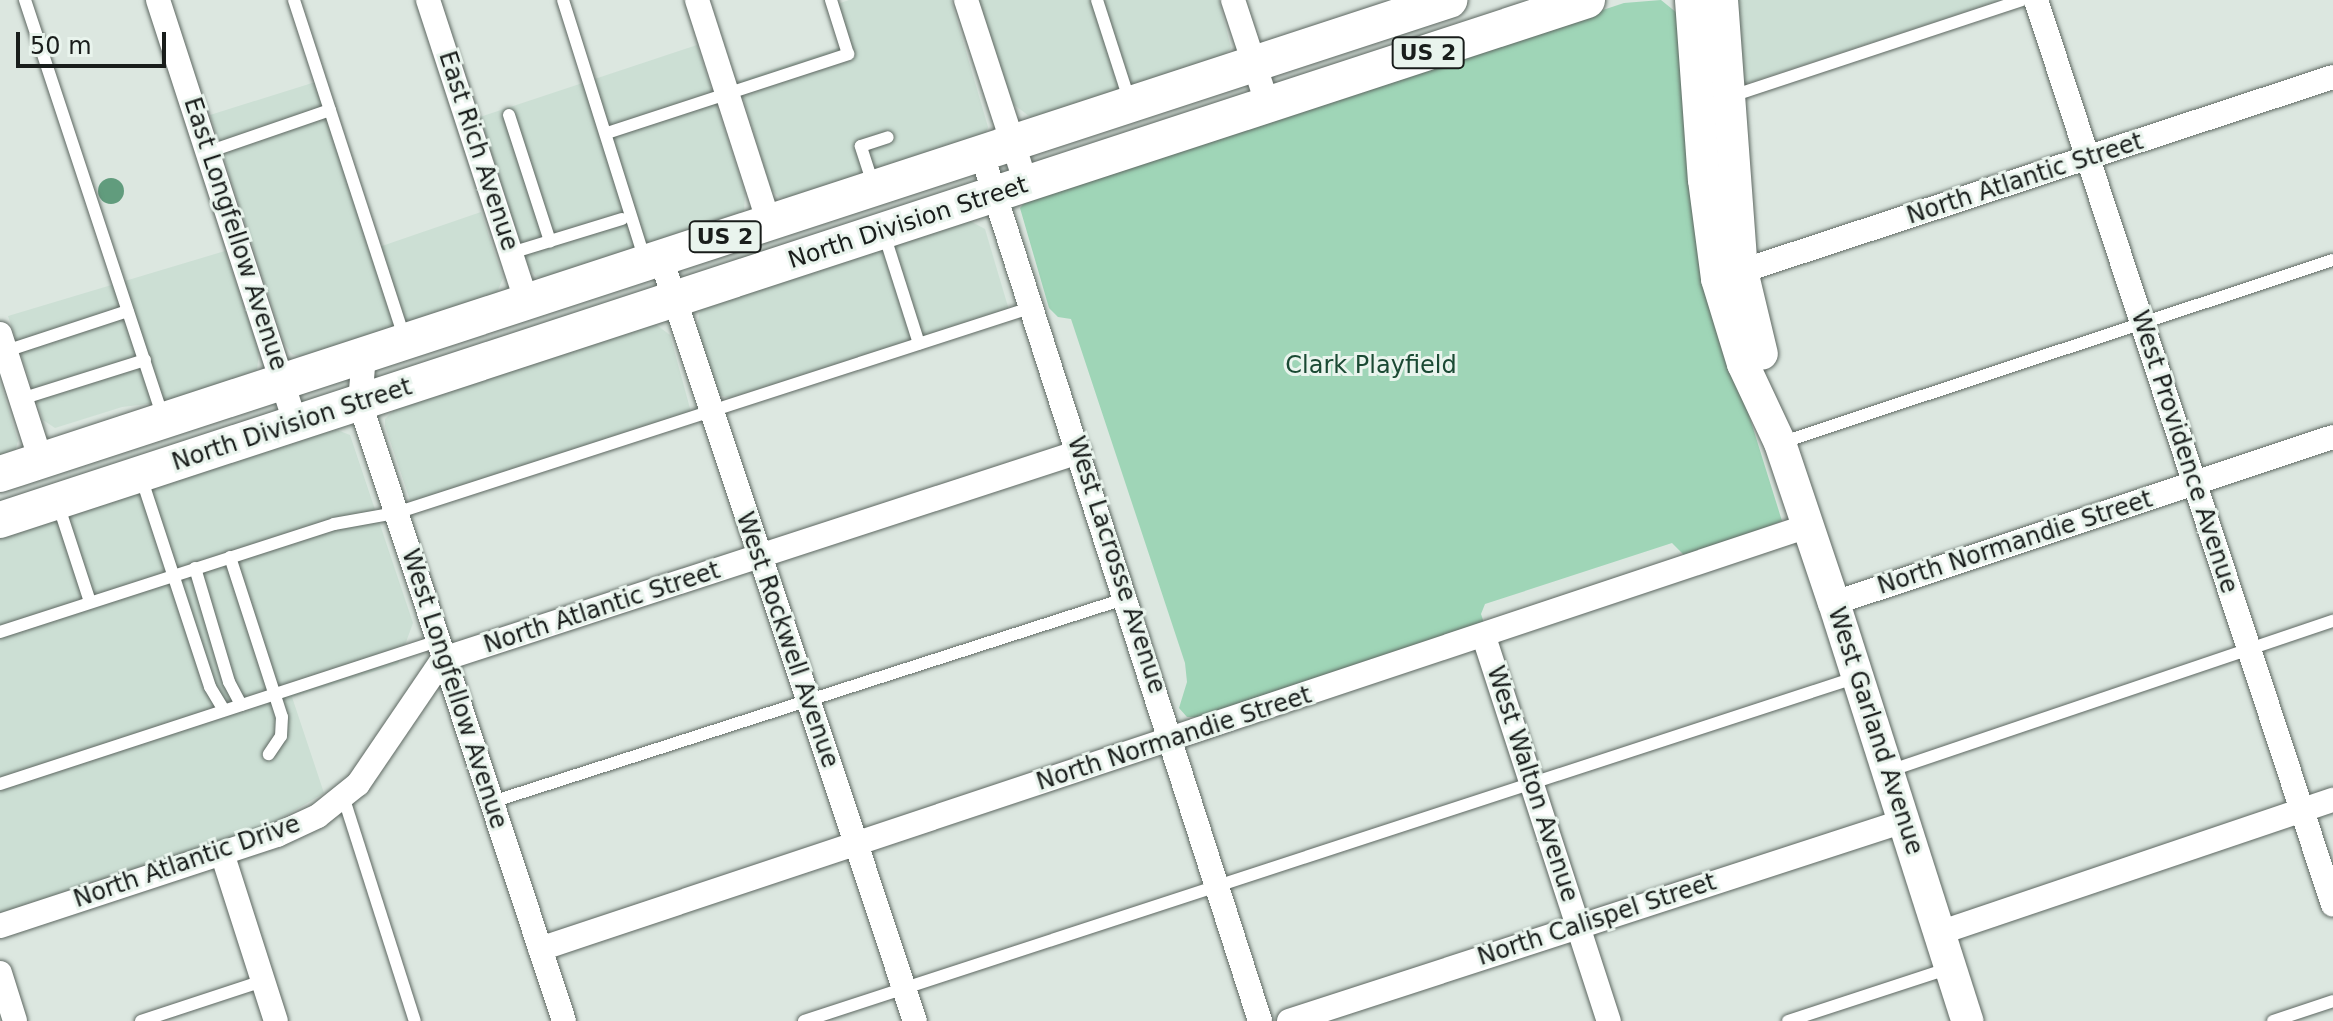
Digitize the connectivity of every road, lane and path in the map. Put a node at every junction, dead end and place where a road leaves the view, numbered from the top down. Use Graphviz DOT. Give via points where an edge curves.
graph roads {
  1 [pos="25,0"];
  2 [pos="158,0"];
  3 [pos="294,0"];
  4 [pos="428,0"];
  5 [pos="563,0"];
  6 [pos="697,0"];
  7 [pos="831,0"];
  8 [pos="966,0"];
  9 [pos="1097,0"];
  10 [pos="1233,0"];
  11 [pos="1449,0"];
  12 [pos="1587,0"];
  13 [pos="1691,0"];
  14 [pos="1722,0"];
  15 [pos="2022,0"];
  16 [pos="2036,0"];
  17 [pos="1254,65"];
  18 [pos="2333,77"];
  19 [pos="727,94"];
  20 [pos="1730,96"];
  21 [pos="1131,106"];
  22 [pos="1268,106"];
  23 [pos="330,110"];
  24 [pos="509,115"];
  25 [pos="607,133"];
  26 [pos="888,137"];
  27 [pos="998,150"];
  28 [pos="208,152"];
  29 [pos="2089,158"];
  30 [pos="874,189"];
  31 [pos="1011,190"];
  32 [pos="622,219"];
  33 [pos="769,223"];
  34 [pos="883,231"];
  35 [pos="550,241"];
  36 [pos="511,253"];
  37 [pos="2333,260"];
  38 [pos="654,261"];
  39 [pos="1730,275"];
  40 [pos="674,300"];
  41 [pos="527,302"];
  42 [pos="1033,307"];
  43 [pos="128,311"];
  44 [pos="2142,322"];
  45 [pos="406,342"];
  46 [pos="3,343"];
  47 [pos="919,344"];
  48 [pos="364,355"];
  49 [pos="145,360"];
  50 [pos="284,381"];
  51 [pos="21,399"];
  52 [pos="360,403"];
  53 [pos="710,411"];
  54 [pos="164,420"];
  55 [pos="296,424"];
  56 [pos="2333,437"];
  57 [pos="1780,443"];
  58 [pos="1079,452"];
  59 [pos="41,461"];
  60 [pos="0,474"];
  61 [pos="140,474"];
  62 [pos="2194,483"];
  63 [pos="57,501"];
  64 [pos="396,513"];
  65 [pos="0,520"];
  66 [pos="1808,526"];
  67 [pos="230,557"];
  68 [pos="758,557"];
  69 [pos="195,568"];
  70 [pos="174,575"];
  71 [pos="1127,598"];
  72 [pos="90,602"];
  73 [pos="1834,603"];
  74 [pos="2333,621"];
  75 [pos="0,632"];
  76 [pos="1484,637"];
  77 [pos="2248,648"];
  78 [pos="440,650"];
  79 [pos="1857,677"];
  80 [pos="276,694"];
  81 [pos="808,701"];
  82 [pos="241,705"];
  83 [pos="224,710"];
  84 [pos="1170,739"];
  85 [pos="269,754"];
  86 [pos="1887,772"];
  87 [pos="1532,783"];
  88 [pos="0,784"];
  89 [pos="343,796"];
  90 [pos="2333,800"];
  91 [pos="492,802"];
  92 [pos="2301,811"];
  93 [pos="1904,821"];
  94 [pos="857,845"];
  95 [pos="222,853"];
  96 [pos="1215,885"];
  97 [pos="2333,905"];
  98 [pos="0,926"];
  99 [pos="1578,926"];
  100 [pos="1939,933"];
  101 [pos="540,949"];
  102 [pos="1950,968"];
  103 [pos="0,973"];
  104 [pos="263,981"];
  105 [pos="904,988"];
  106 [pos="2333,1001"];
  107 [pos="15,1021"];
  108 [pos="141,1021"];
  109 [pos="276,1021"];
  110 [pos="415,1021"];
  111 [pos="564,1021"];
  112 [pos="804,1021"];
  113 [pos="915,1021"];
  114 [pos="1260,1021"];
  115 [pos="1289,1021"];
  116 [pos="1609,1021"];
  117 [pos="1788,1021"];
  118 [pos="1967,1021"];
  119 [pos="2273,1021"];
  1 -- 43 [label="lane"];
  2 -- 28 [label="street, East Longfellow Avenue"];
  3 -- 23 [label="lane"];
  4 -- 36 [label="street, East Rich Avenue"];
  5 -- 25 [label="lane"];
  6 -- 19 [label="street"];
  7 -- 19 [label="lane" via="848,54"];
  8 -- 27 [label="street"];
  9 -- 21 [label="lane"];
  10 -- 17 [label="street"];
  11 -- 17 [label="main road, North Division Street / US 2"];
  12 -- 22 [label="main road, North Division Street / US 2"];
  13 -- 39 [label="street, West Garland Avenue" via="1704,180"];
  14 -- 20 [label="street, West Garland Avenue"];
  15 -- 20 [label="lane"];
  16 -- 29 [label="street, West Providence Avenue"];
  17 -- 21 [label="main road, North Division Street / US 2"];
  17 -- 22 [label="street"];
  18 -- 29 [label="street, North Atlantic Street"];
  19 -- 25 [label="lane"];
  19 -- 33 [label="street"];
  20 -- 39 [label="street, West Garland Avenue"];
  21 -- 27 [label="main road, North Division Street / US 2"];
  22 -- 31 [label="main road, North Division Street / US 2"];
  23 -- 28 [label="lane"];
  23 -- 45 [label="lane"];
  24 -- 35 [label="lane"];
  25 -- 38 [label="lane"];
  26 -- 30 [label="lane" via="861,146"];
  27 -- 30 [label="main road, North Division Street / US 2"];
  27 -- 31 [label="street"];
  27 -- 31 [label="street, West Lacrosse Avenue"];
  28 -- 50 [label="street, East Longfellow Avenue"];
  29 -- 39 [label="street, North Atlantic Street"];
  29 -- 44 [label="street, West Providence Avenue"];
  30 -- 33 [label="main road, North Division Street / US 2"];
  31 -- 34 [label="main road, North Division Street / US 2"];
  31 -- 42 [label="street, West Lacrosse Avenue"];
  32 -- 35 [label="lane"];
  33 -- 38 [label="main road, North Division Street / US 2"];
  34 -- 40 [label="main road, North Division Street / US 2"];
  34 -- 47 [label="lane"];
  35 -- 36 [label="lane"];
  36 -- 41 [label="street, East Rich Avenue"];
  37 -- 44 [label="lane"];
  38 -- 40 [label="street, West Rockwell Avenue"];
  38 -- 41 [label="main road, North Division Street / US 2"];
  39 -- 57 [label="street, West Garland Avenue" via="1743,364"];
  40 -- 52 [label="main road, North Division Street / US 2"];
  40 -- 53 [label="street, West Rockwell Avenue"];
  41 -- 45 [label="main road, North Division Street / US 2"];
  42 -- 47 [label="lane"];
  42 -- 58 [label="street, West Lacrosse Avenue"];
  43 -- 46 [label="lane"];
  43 -- 49 [label="lane"];
  44 -- 57 [label="lane"];
  44 -- 62 [label="street, West Providence Avenue"];
  45 -- 48 [label="main road, North Division Street / US 2"];
  46 -- 51 [label="street"];
  47 -- 53 [label="lane"];
  48 -- 50 [label="main road, North Division Street / US 2"];
  48 -- 52 [label="street, West Longfellow Avenue"];
  49 -- 51 [label="lane"];
  49 -- 54 [label="lane"];
  50 -- 54 [label="main road, North Division Street / US 2"];
  50 -- 55 [label="street, East Longfellow Avenue"];
  51 -- 59 [label="street"];
  52 -- 55 [label="main road, North Division Street / US 2"];
  52 -- 64 [label="street, West Longfellow Avenue"];
  53 -- 64 [label="lane"];
  53 -- 68 [label="street, West Rockwell Avenue"];
  54 -- 59 [label="main road, North Division Street / US 2"];
  54 -- 63 [label="main road" via="101,465 60,480"];
  55 -- 61 [label="main road, North Division Street / US 2"];
  56 -- 62 [label="street, North Normandie Street"];
  57 -- 66 [label="street, West Garland Avenue"];
  58 -- 68 [label="street, North Atlantic Street"];
  58 -- 71 [label="street, West Lacrosse Avenue"];
  59 -- 60 [label="main road, North Division Street / US 2"];
  61 -- 63 [label="main road, North Division Street / US 2"];
  61 -- 70 [label="lane"];
  62 -- 73 [label="street, North Normandie Street"];
  62 -- 77 [label="street, West Providence Avenue"];
  63 -- 65 [label="main road, North Division Street / US 2"];
  63 -- 72 [label="lane"];
  64 -- 67 [label="lane" via="334,524"];
  64 -- 78 [label="street, West Longfellow Avenue"];
  66 -- 73 [label="street, West Garland Avenue"];
  66 -- 76 [label="street, North Normandie Street"];
  67 -- 69 [label="lane"];
  67 -- 80 [label="lane"];
  68 -- 78 [label="street, North Atlantic Street"];
  68 -- 81 [label="street, West Rockwell Avenue"];
  69 -- 70 [label="lane"];
  69 -- 82 [label="lane" via="229,682"];
  70 -- 72 [label="lane"];
  70 -- 83 [label="lane" via="210,687"];
  71 -- 81 [label="lane"];
  71 -- 84 [label="street, West Lacrosse Avenue"];
  72 -- 75 [label="lane"];
  73 -- 79 [label="street, West Garland Avenue"];
  74 -- 77 [label="lane"];
  76 -- 84 [label="street, North Normandie Street"];
  76 -- 87 [label="street, West Walton Avenue"];
  77 -- 86 [label="lane"];
  77 -- 92 [label="street, West Providence Avenue"];
  78 -- 80 [label="lane"];
  78 -- 89 [label="street, North Atlantic Drive" via="366,774"];
  78 -- 91 [label="street, West Longfellow Avenue"];
  79 -- 86 [label="street, West Garland Avenue"];
  79 -- 87 [label="lane"];
  80 -- 82 [label="lane"];
  80 -- 85 [label="lane" via="281,736"];
  81 -- 91 [label="lane"];
  81 -- 94 [label="street, West Rockwell Avenue"];
  82 -- 83 [label="lane"];
  83 -- 88 [label="lane"];
  84 -- 94 [label="street, North Normandie Street"];
  84 -- 96 [label="street, West Lacrosse Avenue"];
  86 -- 93 [label="street, West Garland Avenue"];
  87 -- 96 [label="lane"];
  87 -- 99 [label="street, West Walton Avenue"];
  89 -- 95 [label="street, North Atlantic Drive" via="318,816"];
  89 -- 110 [label="lane"];
  90 -- 92 [label="street"];
  91 -- 101 [label="street, West Longfellow Avenue"];
  92 -- 97 [label="street, West Providence Avenue"];
  92 -- 100 [label="street"];
  93 -- 99 [label="street, North Calispel Street"];
  93 -- 100 [label="street, West Garland Avenue"];
  94 -- 101 [label="street, North Normandie Street"];
  94 -- 105 [label="street, West Rockwell Avenue"];
  95 -- 98 [label="street, North Atlantic Drive"];
  95 -- 104 [label="street"];
  96 -- 105 [label="lane"];
  96 -- 114 [label="street, West Lacrosse Avenue"];
  99 -- 115 [label="street, North Calispel Street"];
  99 -- 116 [label="street, West Walton Avenue"];
  100 -- 102 [label="street, West Garland Avenue"];
  101 -- 111 [label="street, West Longfellow Avenue"];
  102 -- 117 [label="lane"];
  102 -- 118 [label="street, West Garland Avenue"];
  103 -- 107 [label="street"];
  104 -- 108 [label="lane"];
  104 -- 109 [label="street"];
  105 -- 112 [label="lane"];
  105 -- 113 [label="street, West Rockwell Avenue"];
  106 -- 119 [label="lane"];
}
